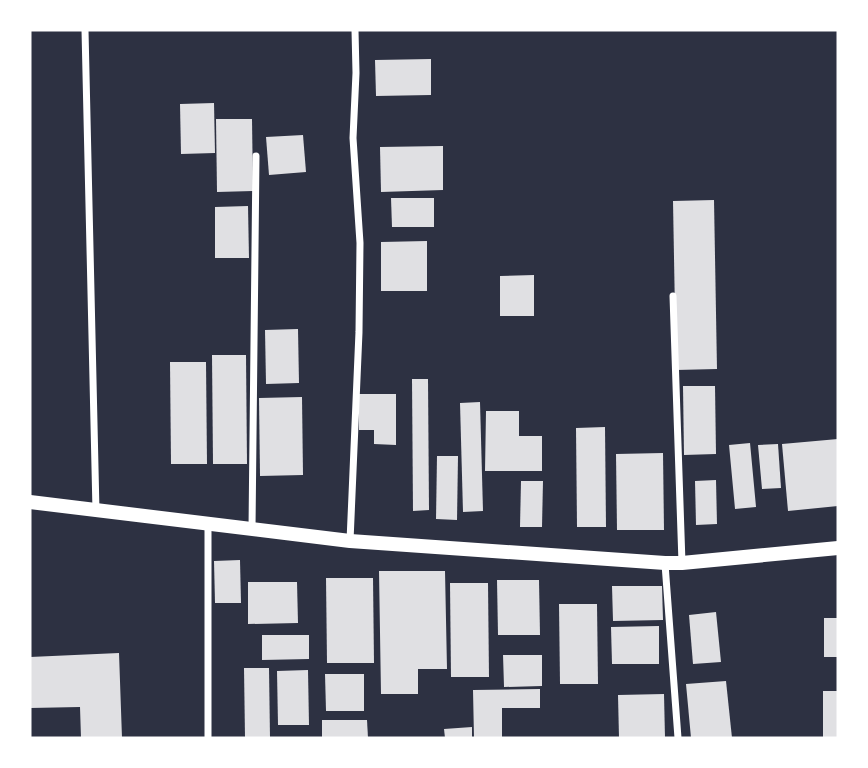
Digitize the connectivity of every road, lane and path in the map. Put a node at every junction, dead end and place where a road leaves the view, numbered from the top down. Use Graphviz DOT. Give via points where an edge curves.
graph roads {
  1 [pos="85,30"];
  2 [pos="355,30"];
  3 [pos="256,156"];
  4 [pos="673,296"];
  5 [pos="30,502"];
  6 [pos="96,511"];
  7 [pos="208,525"];
  8 [pos="252,529"];
  9 [pos="350,541"];
  10 [pos="838,548"];
  11 [pos="665,563"];
  12 [pos="682,563"];
  13 [pos="208,738"];
  14 [pos="678,738"];
  1 -- 6 [label="street"];
  2 -- 9 [label="street" via="353,138 360,243"];
  3 -- 8 [label="street"];
  4 -- 12 [label="street"];
  5 -- 6 [label="main road"];
  6 -- 7 [label="main road"];
  7 -- 8 [label="main road"];
  7 -- 13 [label="street"];
  8 -- 9 [label="main road"];
  9 -- 11 [label="main road"];
  10 -- 12 [label="main road"];
  11 -- 12 [label="main road"];
  11 -- 14 [label="street"];
}
